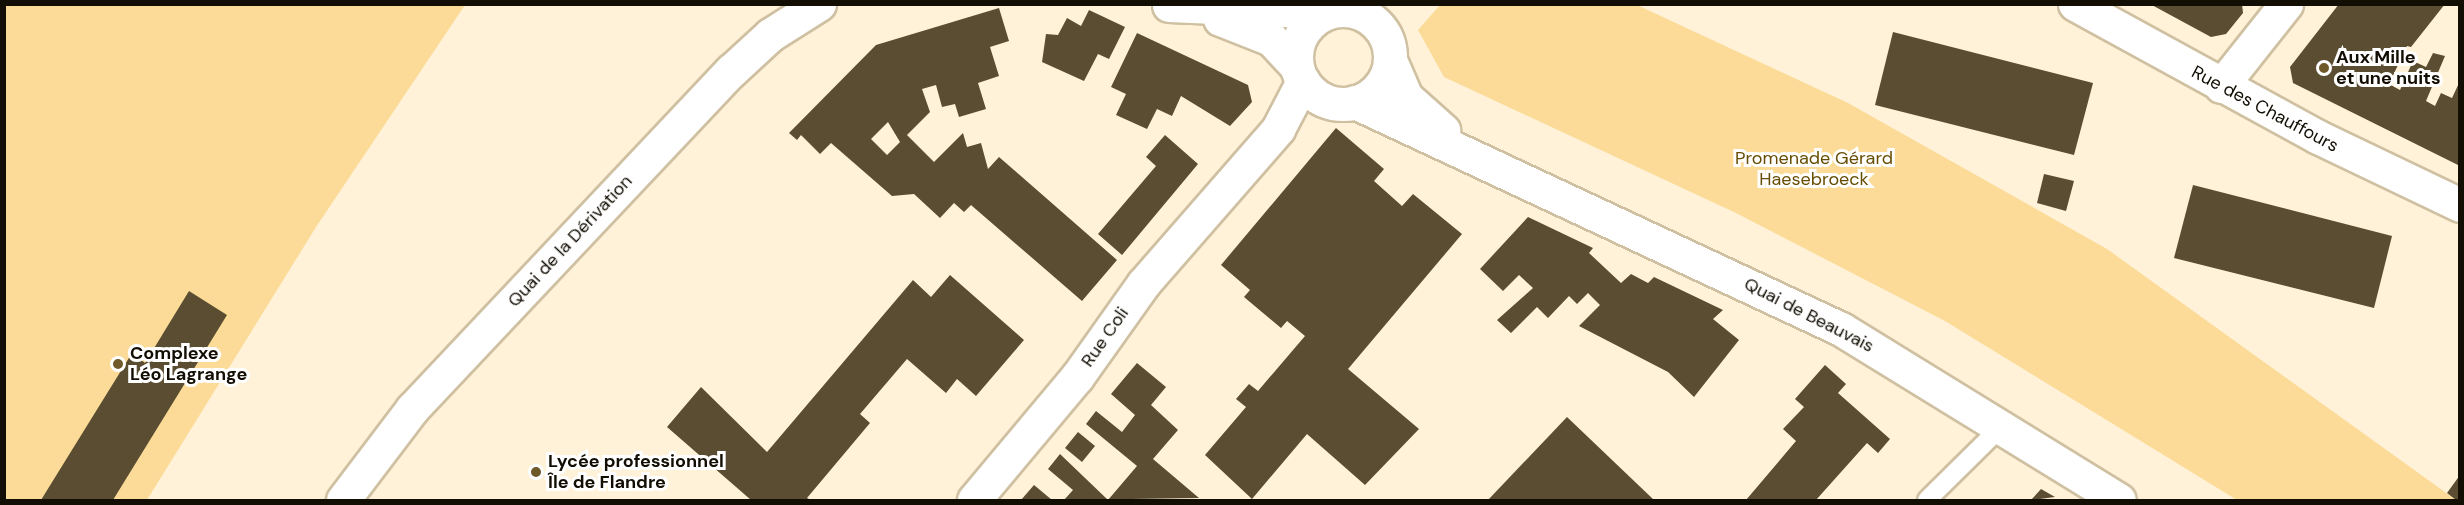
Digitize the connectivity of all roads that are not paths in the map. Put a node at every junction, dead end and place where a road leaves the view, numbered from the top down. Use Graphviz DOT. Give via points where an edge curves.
graph roads {
  1 [pos="819,4"];
  2 [pos="2075,4"];
  3 [pos="1167,5"];
  4 [pos="2284,5"];
  5 [pos="1375,11"];
  6 [pos="1328,12"];
  7 [pos="1390,60"];
  8 [pos="1300,74"];
  9 [pos="2221,86"];
  10 [pos="1343,102"];
  11 [pos="1484,159"];
  12 [pos="1238,175"];
  13 [pos="2460,205"];
  14 [pos="2002,426"];
  15 [pos="343,501"];
  16 [pos="974,501"];
  17 [pos="1927,501"];
  18 [pos="2119,501"];
  1 -- 15 [label="street, Quai de la Dérivation" via="770,35 731,71 412,409"];
  2 -- 9 [label="street, Rue des Chauffours"];
  3 -- 6 [label="street"];
  3 -- 8 [label="street" via="1260,33"];
  4 -- 9 [label="street"];
  5 -- 6 [label="street"];
  5 -- 7 [label="street"];
  6 -- 8 [label="street" via="1300,37"];
  7 -- 10 [label="street" via="1379,87"];
  7 -- 11 [label="street, Quai de Beauvais" via="1412,103"];
  8 -- 10 [label="street"];
  8 -- 12 [label="street, Rue Coli" via="1290,114"];
  9 -- 13 [label="street, Rue des Chauffours"];
  10 -- 11 [label="street, Quai de Beauvais"];
  10 -- 12 [label="street, Rue Coli"];
  11 -- 14 [label="street, Quai de Beauvais" via="1841,329"];
  12 -- 16 [label="street, Rue Coli" via="1105,330 1077,377"];
  14 -- 17 [label="lane"];
  14 -- 18 [label="street, Quai de Beauvais"];
}
